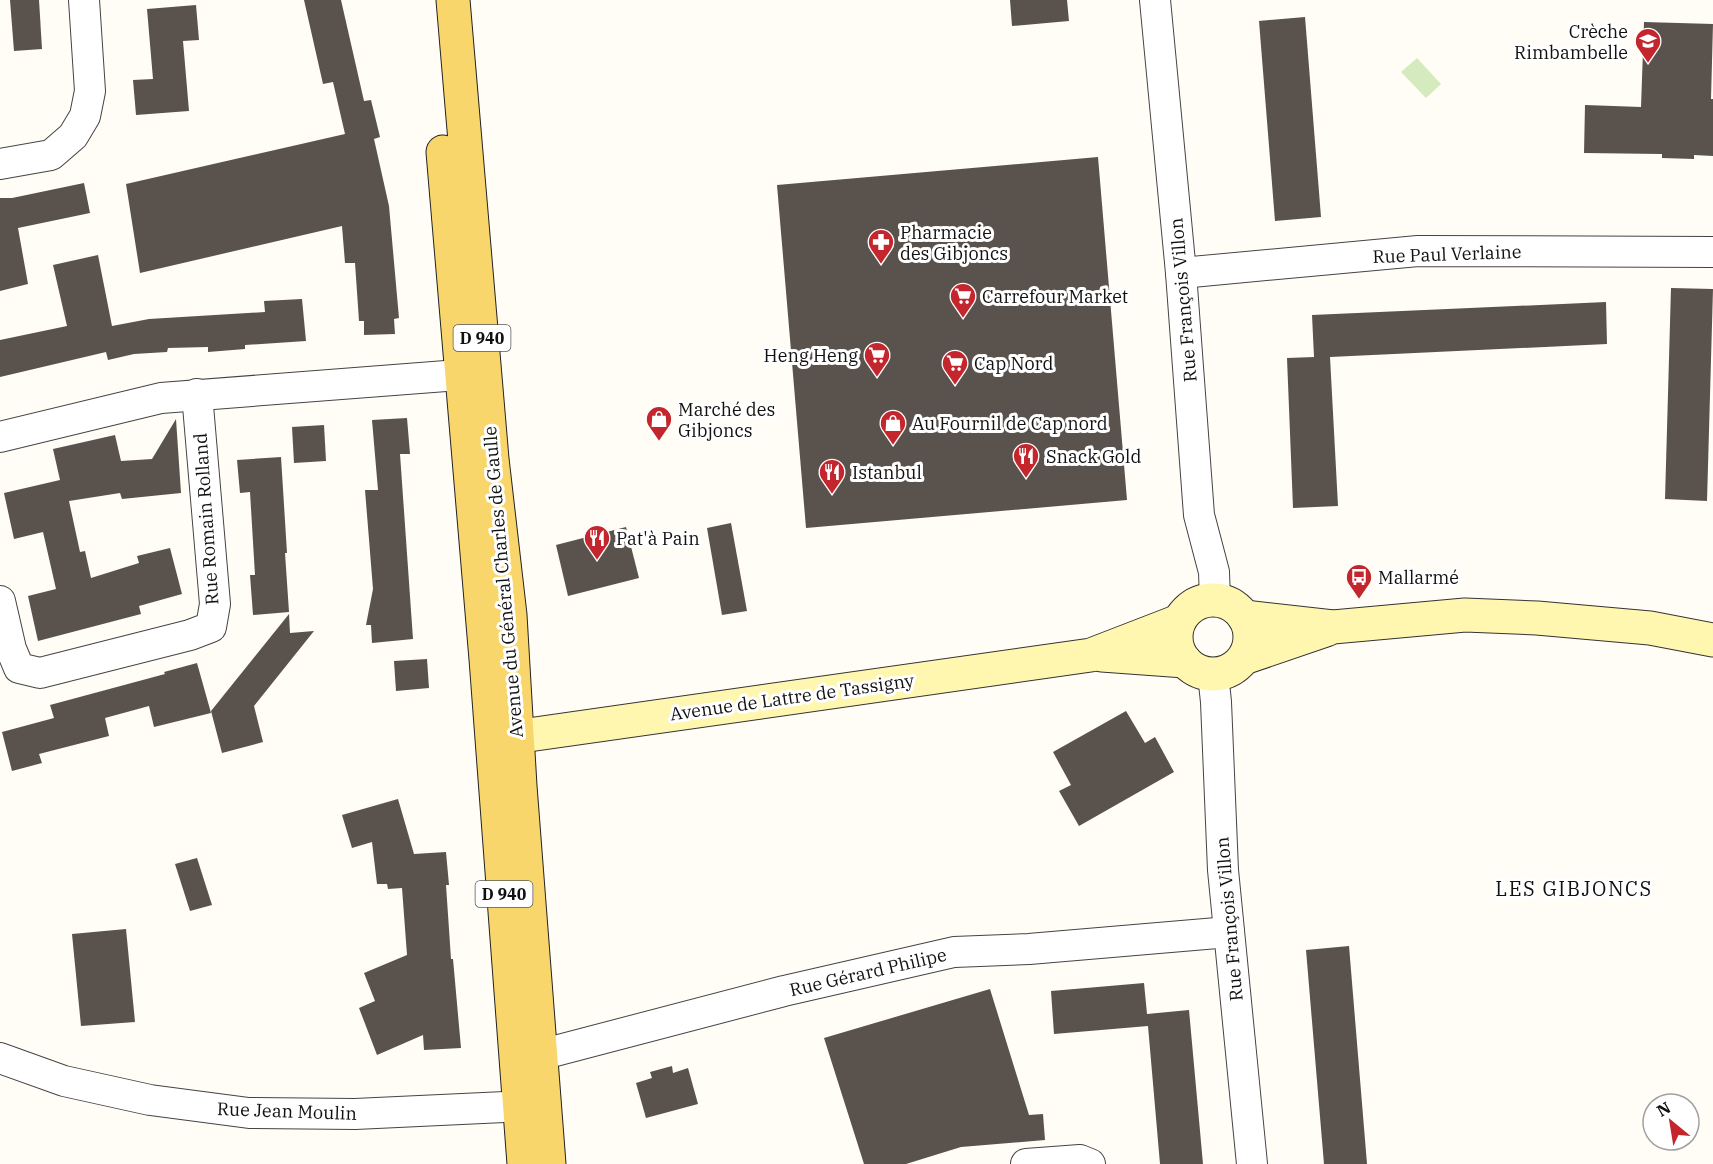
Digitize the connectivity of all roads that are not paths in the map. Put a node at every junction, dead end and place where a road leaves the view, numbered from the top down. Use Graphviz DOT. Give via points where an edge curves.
graph roads {
  1 [pos="84,0"];
  2 [pos="431,0"];
  3 [pos="453,0"];
  4 [pos="1155,0"];
  5 [pos="0,164"];
  6 [pos="1713,252"];
  7 [pos="1181,273"];
  8 [pos="473,374"];
  9 [pos="197,394"];
  10 [pos="0,437"];
  11 [pos="1215,600"];
  12 [pos="0,601"];
  13 [pos="1244,617"];
  14 [pos="1179,621"];
  15 [pos="1333,627"];
  16 [pos="1708,637"];
  17 [pos="1091,655"];
  18 [pos="1244,658"];
  19 [pos="1199,668"];
  20 [pos="505,738"];
  21 [pos="1228,932"];
  22 [pos="0,1058"];
  23 [pos="528,1058"];
  24 [pos="532,1105"];
  25 [pos="524,1164"];
  26 [pos="549,1164"];
  27 [pos="1026,1164"];
  28 [pos="1090,1164"];
  29 [pos="1252,1164"];
  1 -- 5 [label="street" via="90,91 85,116 74,136 51,155"];
  2 -- 8 [label="main road, Avenue du Général Charles de Gaulle / D 940"];
  3 -- 8 [label="main road, Avenue du Général Charles de Gaulle / D 940"];
  4 -- 7 [label="street, Rue François Villon"];
  6 -- 7 [label="street, Rue Paul Verlaine" via="1418,251"];
  7 -- 11 [label="street, Rue François Villon" via="1199,515 1214,572"];
  8 -- 9 [label="street"];
  8 -- 20 [label="main road, Avenue du Général Charles de Gaulle / D 940" via="510,615"];
  9 -- 10 [label="street" via="161,398"];
  9 -- 12 [label="street, Rue Romain Rolland" via="215,604 211,627 39,674 19,668"];
  11 -- 13 [label="main road" via="1227,602"];
  11 -- 14 [label="main road" via="1194,605"];
  13 -- 15 [label="main road"];
  13 -- 18 [label="main road" via="1250,637"];
  14 -- 17 [label="main road, Avenue de Lattre de Tassigny"];
  14 -- 19 [label="main road" via="1176,644"];
  15 -- 16 [label="main road" via="1465,615 1650,628"];
  15 -- 18 [label="main road"];
  17 -- 19 [label="main road, Avenue de Lattre de Tassigny"];
  17 -- 20 [label="main road, Avenue de Lattre de Tassigny"];
  18 -- 19 [label="main road" via="1225,672"];
  19 -- 21 [label="street, Rue François Villon"];
  20 -- 23 [label="main road, Avenue du Général Charles de Gaulle / D 940"];
  21 -- 23 [label="street, Rue Gérard Philipe" via="954,952 784,991"];
  21 -- 29 [label="street, Rue François Villon"];
  22 -- 24 [label="street, Rue Jean Moulin" via="64,1081 150,1100 249,1113 355,1114"];
  23 -- 24 [label="main road, Avenue du Général Charles de Gaulle / D 940"];
  24 -- 25 [label="main road, Avenue du Général Charles de Gaulle / D 940"];
  24 -- 26 [label="main road, Avenue du Général Charles de Gaulle / D 940"];
  27 -- 28 [label="street" via="1080,1160"];
}
